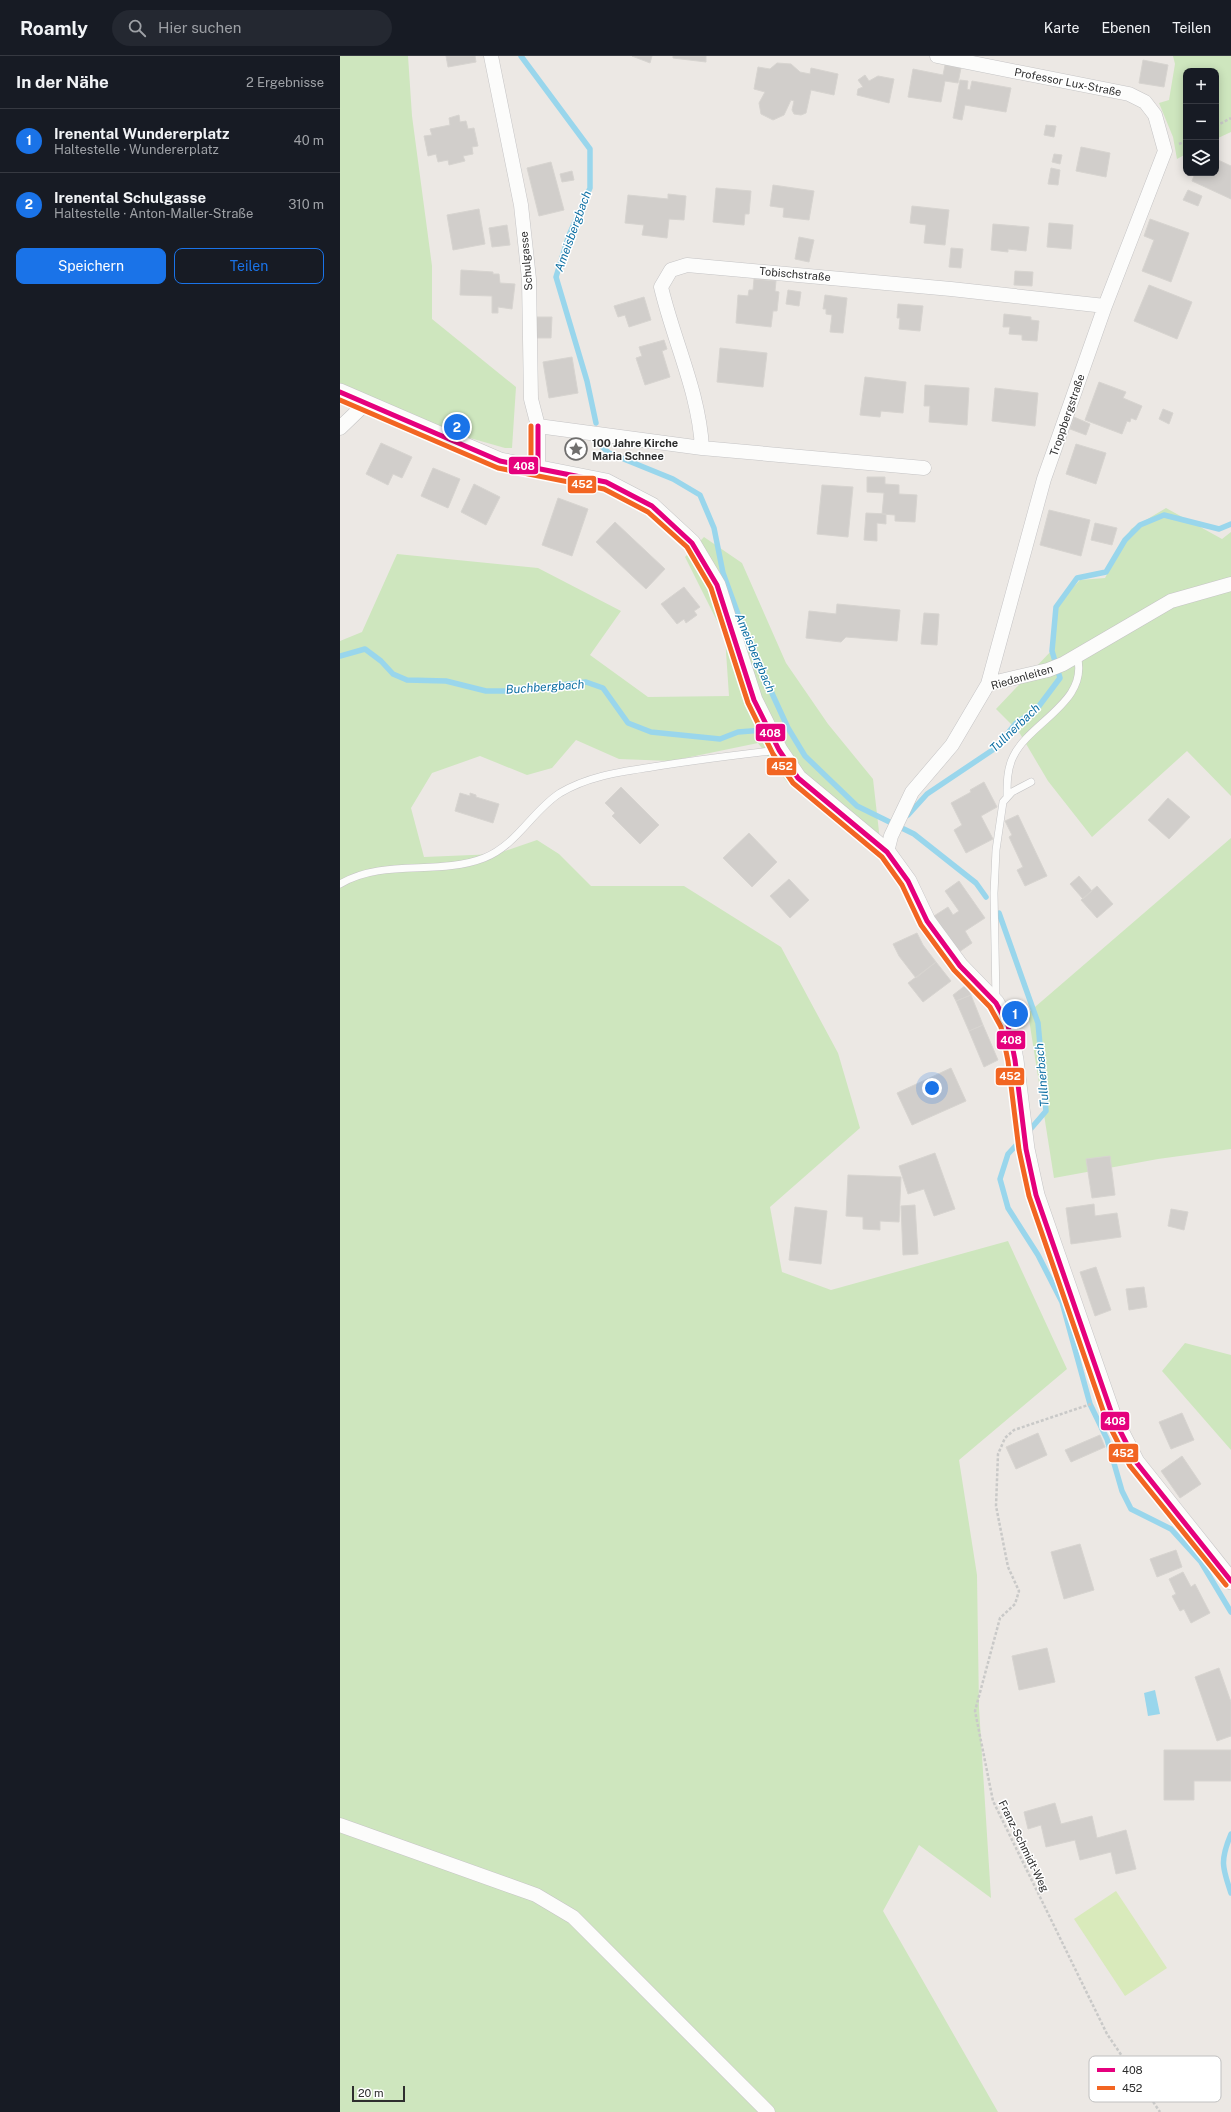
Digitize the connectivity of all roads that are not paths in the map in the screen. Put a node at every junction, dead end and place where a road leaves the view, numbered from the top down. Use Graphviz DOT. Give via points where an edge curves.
graph roads {
  1 [pos="491,56"];
  2 [pos="937,56"];
  3 [pos="1165,151"];
  4 [pos="1105,306"];
  5 [pos="340,392"];
  6 [pos="366,403"];
  7 [pos="538,426"];
  8 [pos="340,428"];
  9 [pos="702,448"];
  10 [pos="924,468"];
  11 [pos="538,469"];
  12 [pos="1231,584"];
  13 [pos="1077,656"];
  14 [pos="988,684"];
  15 [pos="776,745"];
  16 [pos="1031,782"];
  17 [pos="1006,796"];
  18 [pos="889,844"];
  19 [pos="340,884"];
  20 [pos="996,1003"];
  21 [pos="1231,1581"];
  22 [pos="340,1825"];
  23 [pos="768,2112"];
  1 -- 7 [label="street, Schulgasse" via="521,205 529,279 531,399"];
  2 -- 3 [label="street, Professor Lux-Straße" via="1130,94 1145,102 1155,115"];
  3 -- 4 [label="street, Troppbergstraße"];
  4 -- 9 [label="street, Tobischstraße" via="688,265 672,270 661,287 667,314 690,379 701,427"];
  4 -- 14 [label="street, Troppbergstraße" via="1044,479"];
  5 -- 6 [label="street"];
  6 -- 8 [label="street"];
  6 -- 11 [label="street" via="500,461"];
  7 -- 9 [label="street"];
  7 -- 11 [label="street, Schulgasse"];
  9 -- 10 [label="street"];
  11 -- 15 [label="street" via="606,482 652,506 692,543 716,585 754,700"];
  12 -- 13 [label="street, Riedanleiten" via="1171,601"];
  13 -- 14 [label="street, Riedanleiten" via="1048,670"];
  13 -- 17 [label="lane" via="1080,666 1077,682 1059,708 1028,737 1013,757"];
  14 -- 18 [label="street, Riedanleiten" via="952,745 912,792"];
  15 -- 18 [label="street" via="798,778"];
  15 -- 19 [label="lane" via="585,780 559,794 509,844 485,857 457,866 386,869 353,876"];
  16 -- 17 [label="lane"];
  17 -- 20 [label="lane" via="996,850"];
  18 -- 20 [label="street" via="932,927 960,966"];
  20 -- 21 [label="street" via="1008,1025 1026,1149 1036,1195 1113,1417 1136,1462"];
  22 -- 23 [label="street" via="536,1895 573,1917"];
}
